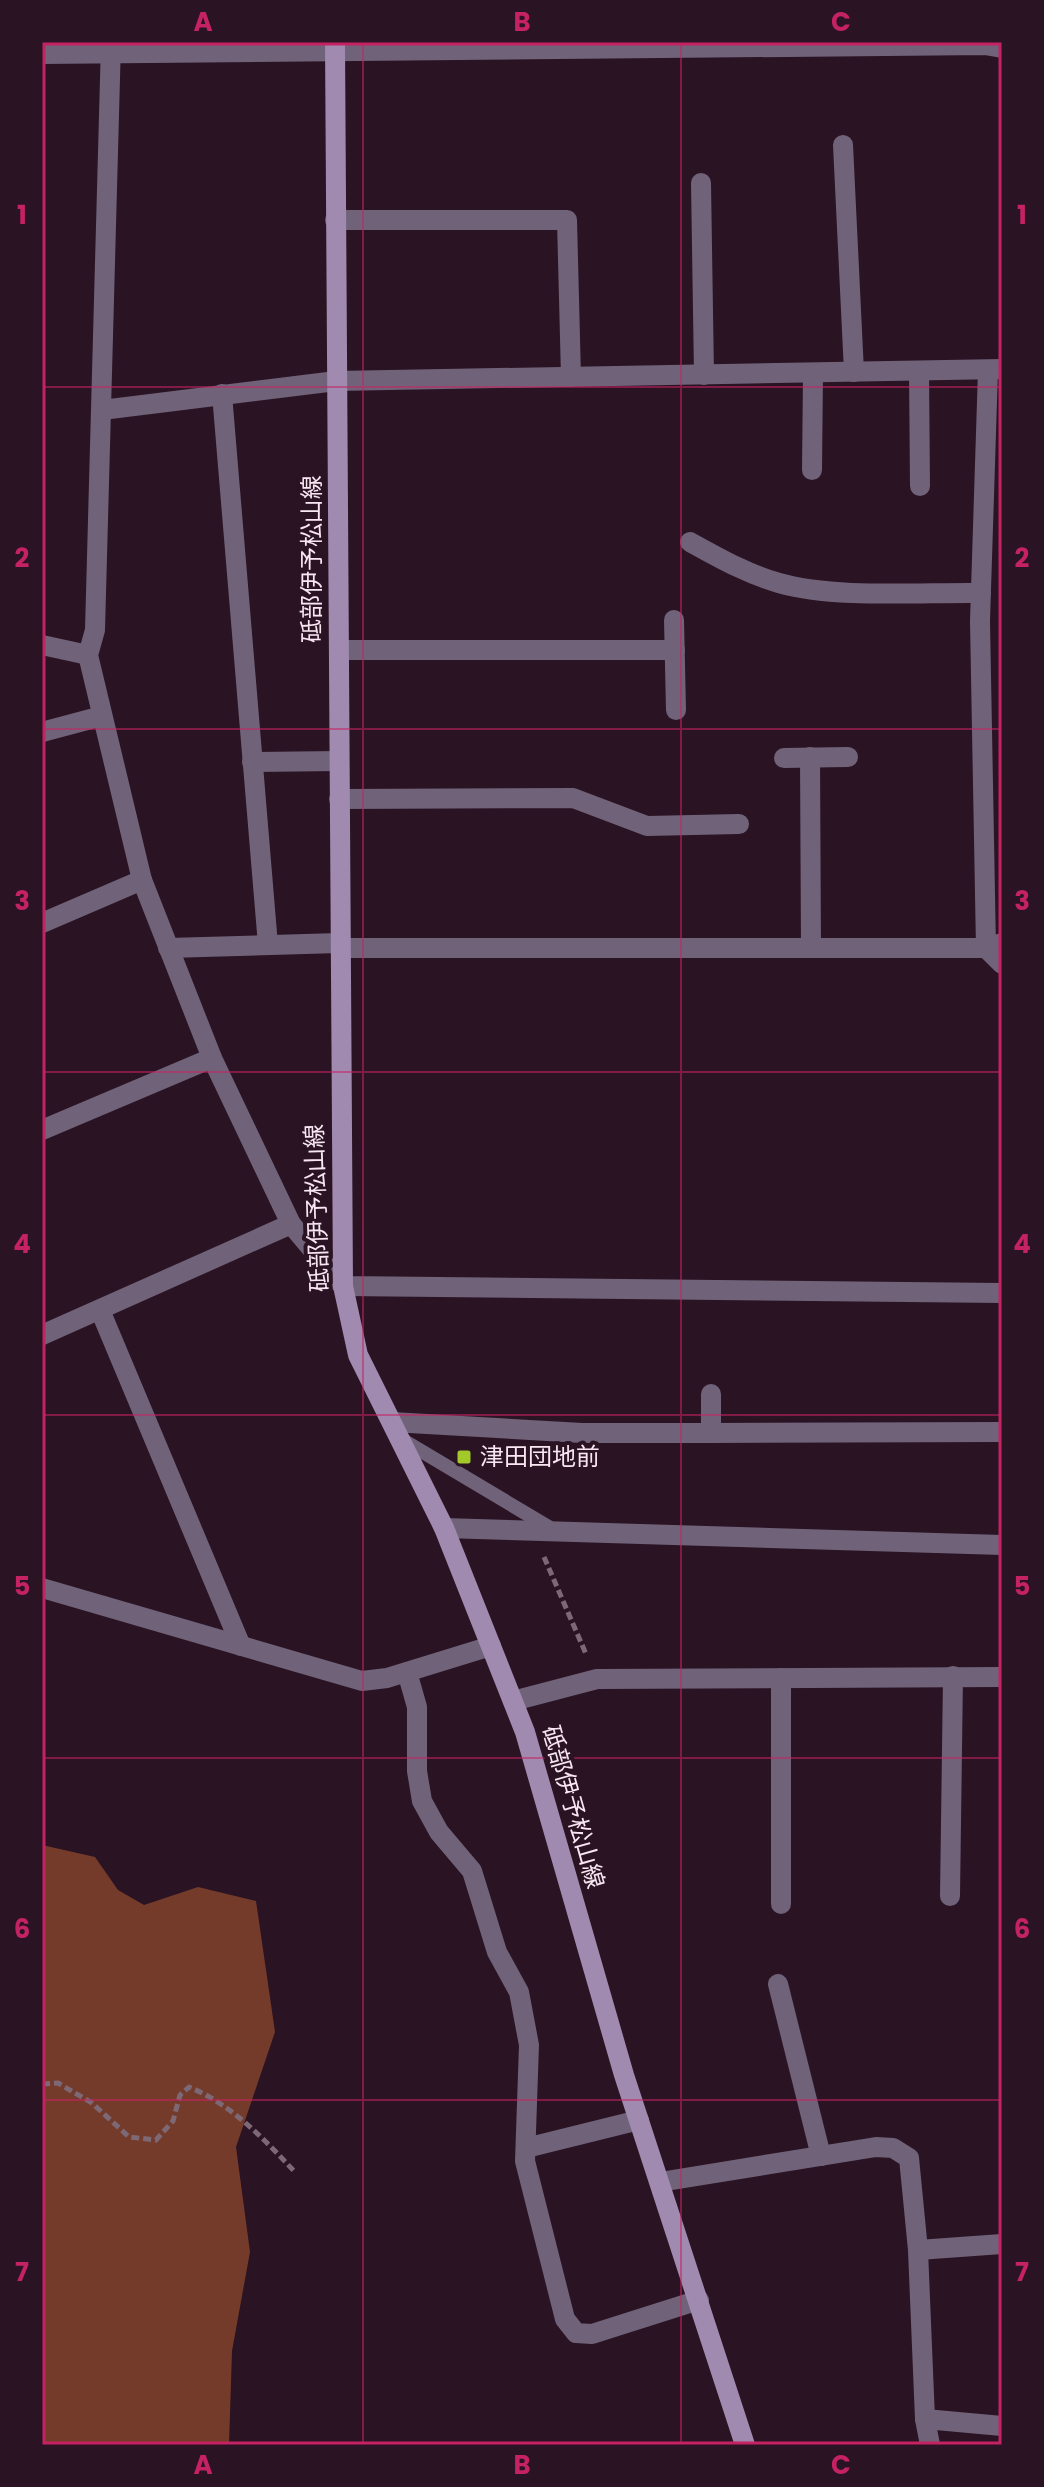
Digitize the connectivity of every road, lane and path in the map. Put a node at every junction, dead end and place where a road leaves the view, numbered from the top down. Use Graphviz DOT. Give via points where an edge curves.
graph roads {
  1 [pos="768,45"];
  2 [pos="111,47"];
  3 [pos="335,47"];
  4 [pos="1002,48"];
  5 [pos="42,54"];
  6 [pos="843,145"];
  7 [pos="701,183"];
  8 [pos="335,220"];
  9 [pos="995,370"];
  10 [pos="919,371"];
  11 [pos="854,372"];
  12 [pos="813,373"];
  13 [pos="704,375"];
  14 [pos="571,377"];
  15 [pos="336,381"];
  16 [pos="222,394"];
  17 [pos="102,410"];
  18 [pos="812,470"];
  19 [pos="920,486"];
  20 [pos="690,542"];
  21 [pos="981,593"];
  22 [pos="674,620"];
  23 [pos="42,645"];
  24 [pos="339,650"];
  25 [pos="675,650"];
  26 [pos="88,655"];
  27 [pos="676,710"];
  28 [pos="102,716"];
  29 [pos="42,732"];
  30 [pos="810,757"];
  31 [pos="848,757"];
  32 [pos="784,758"];
  33 [pos="339,761"];
  34 [pos="252,762"];
  35 [pos="339,799"];
  36 [pos="739,824"];
  37 [pos="142,880"];
  38 [pos="42,923"];
  39 [pos="268,945"];
  40 [pos="339,946"];
  41 [pos="994,946"];
  42 [pos="168,948"];
  43 [pos="811,948"];
  44 [pos="1002,964"];
  45 [pos="212,1058"];
  46 [pos="42,1130"];
  47 [pos="291,1224"];
  48 [pos="343,1286"];
  49 [pos="1002,1293"];
  50 [pos="100,1310"];
  51 [pos="42,1335"];
  52 [pos="711,1394"];
  53 [pos="396,1430"];
  54 [pos="1002,1432"];
  55 [pos="711,1433"];
  56 [pos="444,1528"];
  57 [pos="532,1531"];
  58 [pos="556,1531"];
  59 [pos="1002,1545"];
  60 [pos="42,1588"];
  61 [pos="241,1646"];
  62 [pos="491,1646"];
  63 [pos="407,1672"];
  64 [pos="953,1676"];
  65 [pos="1002,1677"];
  66 [pos="781,1678"];
  67 [pos="597,1679"];
  68 [pos="513,1701"];
  69 [pos="950,1896"];
  70 [pos="781,1904"];
  71 [pos="778,1984"];
  72 [pos="42,2084"];
  73 [pos="639,2120"];
  74 [pos="526,2148"];
  75 [pos="821,2156"];
  76 [pos="294,2171"];
  77 [pos="660,2182"];
  78 [pos="1002,2244"];
  79 [pos="918,2250"];
  80 [pos="699,2300"];
  81 [pos="925,2419"];
  82 [pos="1002,2426"];
  83 [pos="745,2445"];
  84 [pos="930,2445"];
  1 -- 3 [label="street"];
  1 -- 4 [label="street"];
  2 -- 3 [label="street"];
  2 -- 5 [label="street"];
  2 -- 17 [label="street"];
  3 -- 8 [label="main road, 砥部伊予松山線"];
  6 -- 11 [label="street"];
  7 -- 13 [label="street"];
  8 -- 14 [label="street" via="567,220"];
  8 -- 15 [label="main road, 砥部伊予松山線"];
  9 -- 10 [label="street"];
  9 -- 21 [label="street"];
  10 -- 11 [label="street"];
  10 -- 19 [label="street"];
  11 -- 12 [label="street"];
  12 -- 13 [label="street"];
  12 -- 18 [label="street"];
  13 -- 14 [label="street"];
  14 -- 15 [label="street"];
  15 -- 16 [label="street"];
  15 -- 24 [label="main road, 砥部伊予松山線"];
  16 -- 17 [label="street"];
  16 -- 34 [label="street"];
  17 -- 26 [label="street" via="95,630"];
  20 -- 21 [label="street" via="781,584 845,591"];
  21 -- 41 [label="street"];
  22 -- 25 [label="street"];
  23 -- 26 [label="street"];
  24 -- 25 [label="street"];
  24 -- 33 [label="main road, 砥部伊予松山線"];
  25 -- 27 [label="street"];
  26 -- 28 [label="street"];
  28 -- 29 [label="street"];
  28 -- 37 [label="street"];
  30 -- 31 [label="street"];
  30 -- 32 [label="street"];
  30 -- 43 [label="street"];
  33 -- 34 [label="street"];
  33 -- 35 [label="main road, 砥部伊予松山線"];
  34 -- 39 [label="street"];
  35 -- 36 [label="street" via="573,798 647,826"];
  35 -- 40 [label="main road, 砥部伊予松山線"];
  37 -- 38 [label="street"];
  37 -- 42 [label="street"];
  39 -- 40 [label="street"];
  39 -- 42 [label="street"];
  40 -- 43 [label="street"];
  40 -- 48 [label="main road, 砥部伊予松山線"];
  41 -- 43 [label="street"];
  41 -- 44 [label="street"];
  42 -- 45 [label="street"];
  45 -- 46 [label="street"];
  45 -- 47 [label="street"];
  47 -- 48 [label="street"];
  47 -- 50 [label="street"];
  48 -- 49 [label="street"];
  48 -- 53 [label="main road, 砥部伊予松山線" via="358,1355"];
  50 -- 51 [label="street"];
  50 -- 61 [label="street"];
  52 -- 55 [label="street"];
  53 -- 55 [label="street"];
  53 -- 56 [label="main road, 砥部伊予松山線"];
  53 -- 58 [label="lane"];
  54 -- 55 [label="street"];
  56 -- 57 [label="street"];
  56 -- 62 [label="main road, 砥部伊予松山線"];
  57 -- 58 [label="street"];
  57 -- 67 [label="path"];
  58 -- 59 [label="street"];
  60 -- 61 [label="street"];
  61 -- 63 [label="street" via="362,1681"];
  62 -- 63 [label="street"];
  62 -- 68 [label="main road, 砥部伊予松山線"];
  63 -- 74 [label="street" via="417,1707 422,1801 439,1832 472,1871 497,1952 519,1992 529,2045"];
  64 -- 65 [label="street"];
  64 -- 66 [label="street"];
  64 -- 69 [label="street"];
  66 -- 67 [label="street"];
  66 -- 70 [label="street"];
  67 -- 68 [label="street"];
  68 -- 73 [label="main road, 砥部伊予松山線"];
  71 -- 75 [label="street"];
  72 -- 76 [label="path" via="58,2083 92,2103 129,2137 156,2140 173,2121 180,2095 189,2087 257,2133"];
  73 -- 74 [label="street"];
  73 -- 77 [label="main road, 砥部伊予松山線"];
  74 -- 80 [label="street" via="530,2184 565,2319 576,2333 592,2334"];
  75 -- 77 [label="street"];
  75 -- 79 [label="street" via="876,2147 893,2148 909,2158"];
  77 -- 80 [label="main road, 砥部伊予松山線"];
  78 -- 79 [label="street"];
  79 -- 81 [label="street"];
  80 -- 83 [label="main road, 砥部伊予松山線"];
  81 -- 82 [label="street"];
  81 -- 84 [label="street"];
}
